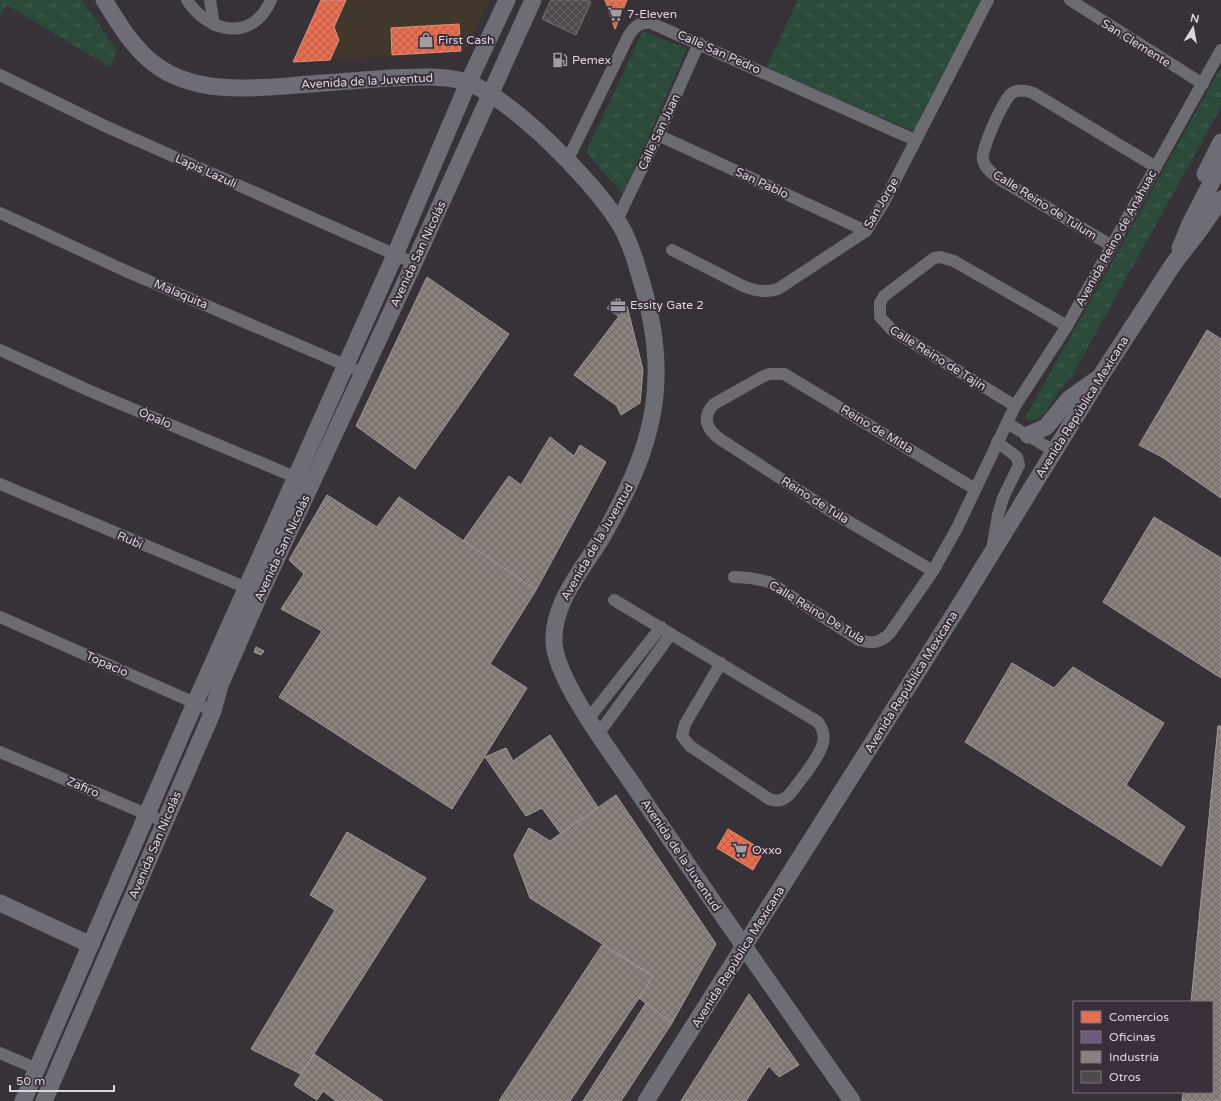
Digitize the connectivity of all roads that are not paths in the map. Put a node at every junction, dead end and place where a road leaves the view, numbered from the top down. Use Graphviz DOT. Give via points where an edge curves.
graph roads {
  1 [pos="104,0"];
  2 [pos="187,0"];
  3 [pos="210,0"];
  4 [pos="271,0"];
  5 [pos="507,0"];
  6 [pos="533,0"];
  7 [pos="988,0"];
  8 [pos="1070,0"];
  9 [pos="214,25"];
  10 [pos="699,43"];
  11 [pos="1221,50"];
  12 [pos="0,75"];
  13 [pos="468,83"];
  14 [pos="1203,84"];
  15 [pos="491,96"];
  16 [pos="658,135"];
  17 [pos="915,140"];
  18 [pos="1221,142"];
  19 [pos="568,159"];
  20 [pos="1221,164"];
  21 [pos="1156,167"];
  22 [pos="1217,201"];
  23 [pos="0,213"];
  24 [pos="617,220"];
  25 [pos="1194,228"];
  26 [pos="866,231"];
  27 [pos="1112,246"];
  28 [pos="672,250"];
  29 [pos="395,255"];
  30 [pos="414,263"];
  31 [pos="1067,326"];
  32 [pos="0,350"];
  33 [pos="346,365"];
  34 [pos="363,372"];
  35 [pos="1100,377"];
  36 [pos="1015,406"];
  37 [pos="706,420"];
  38 [pos="1007,423"];
  39 [pos="1028,435"];
  40 [pos="997,442"];
  41 [pos="1054,451"];
  42 [pos="304,481"];
  43 [pos="0,484"];
  44 [pos="975,489"];
  45 [pos="992,550"];
  46 [pos="933,571"];
  47 [pos="734,577"];
  48 [pos="253,591"];
  49 [pos="614,600"];
  50 [pos="0,617"];
  51 [pos="661,627"];
  52 [pos="672,634"];
  53 [pos="876,643"];
  54 [pos="721,663"];
  55 [pos="195,703"];
  56 [pos="213,711"];
  57 [pos="589,718"];
  58 [pos="599,733"];
  59 [pos="0,752"];
  60 [pos="147,814"];
  61 [pos="165,822"];
  62 [pos="0,903"];
  63 [pos="91,945"];
  64 [pos="744,949"];
  65 [pos="0,1053"];
  66 [pos="37,1069"];
  67 [pos="23,1101"];
  68 [pos="34,1101"];
  69 [pos="44,1101"];
  70 [pos="646,1101"];
  71 [pos="852,1101"];
  1 -- 13 [label="street, Avenida de la Juventud" via="144,55 156,66 174,76 192,81 215,86 246,88 411,77 453,79"];
  2 -- 9 [label="street" via="194,11"];
  3 -- 9 [label="street"];
  4 -- 9 [label="street" via="264,15 252,24 235,28"];
  5 -- 13 [label="street, Avenida San Nicolás"];
  6 -- 15 [label="street, Avenida San Nicolás"];
  7 -- 17 [label="street, San Jorge"];
  8 -- 14 [label="street, San Clemente"];
  10 -- 16 [label="street, Calle San Juan"];
  10 -- 17 [label="street, Calle San Pedro"];
  10 -- 19 [label="street, Calle San Pedro" via="651,23 644,22 633,29"];
  11 -- 14 [label="street, Avenida Reino de Anáhuac"];
  12 -- 29 [label="street, Lapis Lazuli" via="115,131"];
  13 -- 15 [label="street, Avenida de la Juventud"];
  13 -- 29 [label="street, Avenida San Nicolás"];
  14 -- 21 [label="street, Avenida Reino de Anáhuac"];
  15 -- 19 [label="street, Avenida de la Juventud"];
  15 -- 30 [label="street, Avenida San Nicolás"];
  16 -- 24 [label="street, Calle San Juan"];
  16 -- 26 [label="street, San Pablo"];
  17 -- 26 [label="street, San Jorge" via="884,202"];
  18 -- 25 [label="street, Avenida República Mexicana" via="1196,196"];
  19 -- 24 [label="street, Avenida de la Juventud"];
  20 -- 22 [label="street, Avenida República Mexicana"];
  21 -- 27 [label="street, Avenida Reino de Anáhuac"];
  21 -- 27 [label="street, Calle Reino de Tulum" via="1033,93 1018,90 1006,98 983,149 983,160 987,167 1001,180"];
  22 -- 25 [label="street, Avenida República Mexicana"];
  23 -- 33 [label="street, Malaquita" via="106,262"];
  24 -- 57 [label="street, Avenida de la Juventud" via="633,252 649,304 655,342 656,396 643,453 632,480 604,534 565,597 555,626 555,655 561,672"];
  25 -- 35 [label="street, Avenida República Mexicana"];
  26 -- 28 [label="street, San Jorge" via="778,289 769,292 743,286"];
  27 -- 31 [label="street, Avenida Reino de Anáhuac"];
  29 -- 30 [label="street, Lapis Lazuli"];
  29 -- 33 [label="street, Avenida San Nicolás"];
  30 -- 34 [label="street, Avenida San Nicolás"];
  31 -- 36 [label="street, Avenida Reino de Anáhuac"];
  31 -- 36 [label="street, Calle Reino de Tajín" via="954,261 940,257 928,262 884,296 880,303 880,317 892,330"];
  32 -- 42 [label="street, Ópalo" via="90,391"];
  33 -- 34 [label="street, Malaquita"];
  33 -- 42 [label="street, Avenida San Nicolás"];
  34 -- 42 [label="street, Avenida San Nicolás"];
  35 -- 39 [label="street" via="1069,399 1046,427"];
  35 -- 41 [label="street, Avenida República Mexicana"];
  36 -- 38 [label="street, Avenida Reino de Anáhuac"];
  37 -- 44 [label="street, Reino de Mitla" via="714,404 762,376 777,373 793,378"];
  37 -- 46 [label="street, Reino de Tula" via="710,430 720,439 829,510"];
  38 -- 39 [label="street"];
  38 -- 40 [label="street, Avenida Reino de Anáhuac"];
  39 -- 41 [label="street"];
  40 -- 44 [label="street, Avenida Reino de Anáhuac"];
  40 -- 45 [label="street" via="1017,457 1019,465 1003,498"];
  41 -- 45 [label="street, Avenida República Mexicana"];
  42 -- 48 [label="street, Avenida San Nicolás"];
  43 -- 48 [label="street, Rubí"];
  44 -- 46 [label="street, Avenida Reino de Anáhuac"];
  45 -- 64 [label="street, Avenida República Mexicana"];
  46 -- 53 [label="street, Avenida Reino de Anáhuac" via="890,633 884,640"];
  47 -- 53 [label="street, Calle Reino De Tula" via="768,582 859,640"];
  48 -- 55 [label="street, Avenida San Nicolás"];
  48 -- 56 [label="street, Avenida San Nicolás"];
  49 -- 51 [label="street"];
  50 -- 55 [label="street, Topacio"];
  51 -- 52 [label="street"];
  51 -- 57 [label="street"];
  52 -- 54 [label="street"];
  52 -- 58 [label="street"];
  54 -- 54 [label="street" via="818,722 823,729 824,742 820,750 783,800 769,799 690,746 682,736 685,724"];
  55 -- 56 [label="street, Topacio"];
  55 -- 60 [label="street, Avenida San Nicolás"];
  56 -- 61 [label="street, Avenida San Nicolás"];
  57 -- 58 [label="street, Avenida de la Juventud"];
  58 -- 64 [label="street, Avenida de la Juventud"];
  59 -- 60 [label="street, Zafiro"];
  60 -- 61 [label="street, Zafiro"];
  60 -- 63 [label="street, Avenida San Nicolás"];
  61 -- 63 [label="street" via="144,853 106,936"];
  61 -- 69 [label="street, Avenida San Nicolás"];
  62 -- 63 [label="street"];
  63 -- 66 [label="street, Avenida San Nicolás"];
  63 -- 68 [label="street" via="96,958"];
  64 -- 70 [label="street, Avenida República Mexicana"];
  64 -- 71 [label="street, Avenida de la Juventud"];
  65 -- 66 [label="street"];
  66 -- 67 [label="street, Avenida San Nicolás"];
}
